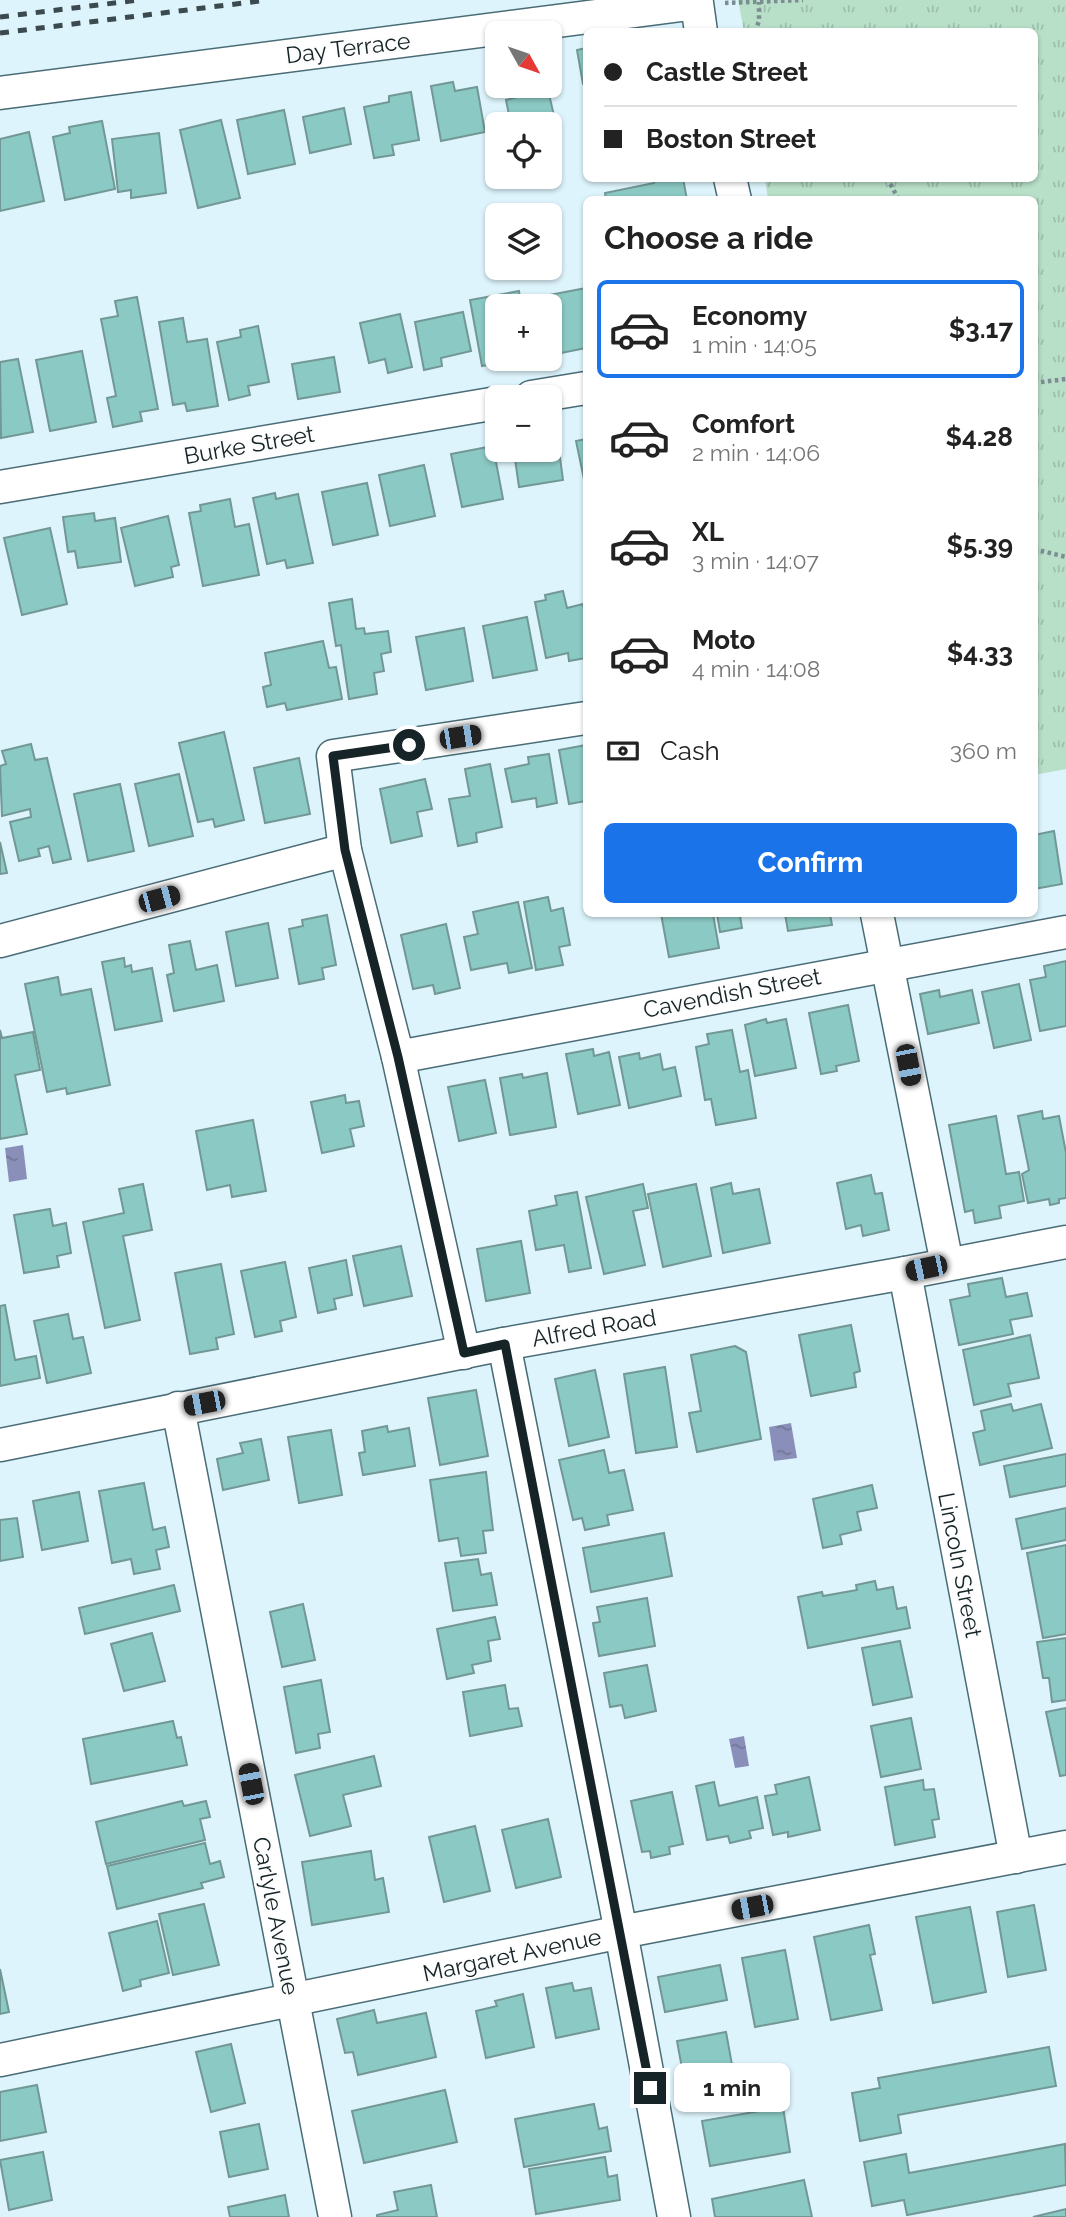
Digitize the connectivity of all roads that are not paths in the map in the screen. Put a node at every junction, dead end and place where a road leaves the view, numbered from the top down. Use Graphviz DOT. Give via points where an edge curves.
graph roads {
  1 [pos="699,17"];
  2 [pos="598,28"];
  3 [pos="583,30"];
  4 [pos="0,93"];
  5 [pos="583,388"];
  6 [pos="562,392"];
  7 [pos="485,405"];
  8 [pos="0,487"];
  9 [pos="583,718"];
  10 [pos="345,850"];
  11 [pos="878,917"];
  12 [pos="1066,932"];
  13 [pos="0,941"];
  14 [pos="888,963"];
  15 [pos="398,1057"];
  16 [pos="1066,1242"];
  17 [pos="947,1264"];
  18 [pos="905,1273"];
  19 [pos="505,1344"];
  20 [pos="464,1353"];
  21 [pos="178,1408"];
  22 [pos="0,1446"];
  23 [pos="1066,1847"];
  24 [pos="1016,1857"];
  25 [pos="621,1932"];
  26 [pos="292,1999"];
  27 [pos="0,2060"];
  28 [pos="335,2217"];
  29 [pos="674,2217"];
  1 -- 2 [label="street, Day Terrace"];
  3 -- 4 [label="street, Day Terrace"];
  5 -- 6 [label="street"];
  7 -- 8 [label="street, Burke Street"];
  9 -- 10 [label="street" via="333,756"];
  10 -- 13 [label="street"];
  10 -- 15 [label="street"];
  11 -- 14 [label="street"];
  12 -- 14 [label="street, Cavendish Street"];
  14 -- 15 [label="street, Cavendish Street"];
  14 -- 17 [label="street"];
  15 -- 20 [label="street"];
  16 -- 17 [label="street, Alfred Road"];
  17 -- 18 [label="street, Alfred Road"];
  18 -- 19 [label="street, Alfred Road"];
  18 -- 24 [label="street, Lincoln Street"];
  19 -- 20 [label="street, Alfred Road"];
  19 -- 25 [label="street"];
  20 -- 21 [label="street, Alfred Road"];
  21 -- 22 [label="street, Alfred Road"];
  21 -- 26 [label="street, Carlyle Avenue"];
  23 -- 24 [label="street, Margaret Avenue"];
  24 -- 25 [label="street, Margaret Avenue"];
  25 -- 26 [label="street, Margaret Avenue"];
  25 -- 29 [label="street"];
  26 -- 27 [label="street, Margaret Avenue"];
  26 -- 28 [label="street, Carlyle Avenue"];
}
